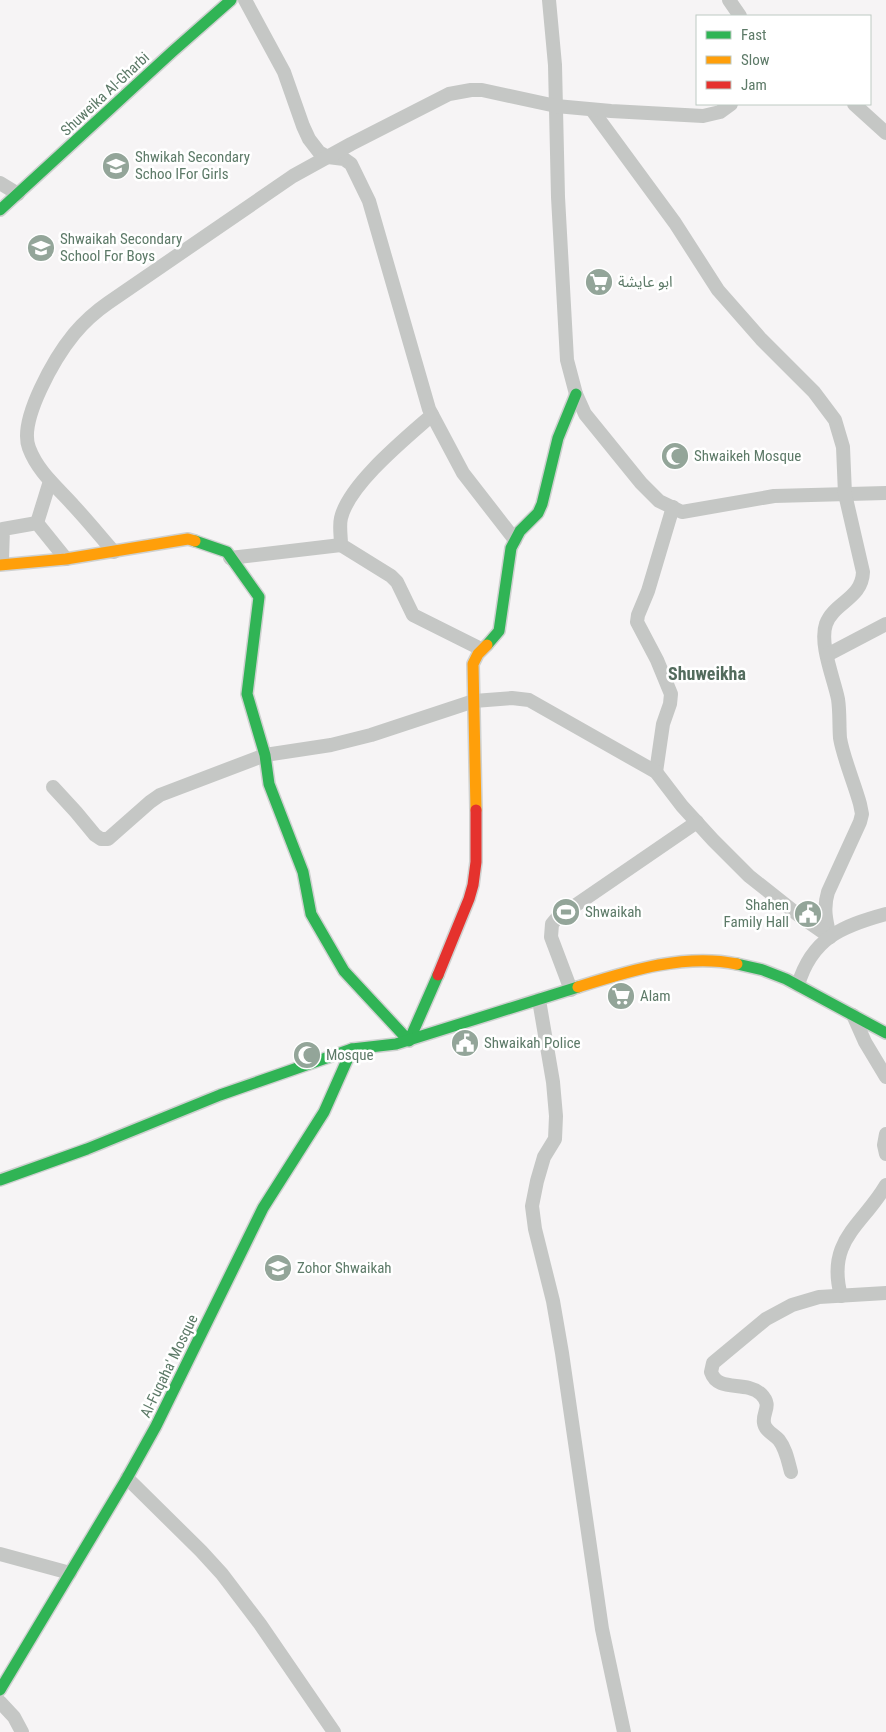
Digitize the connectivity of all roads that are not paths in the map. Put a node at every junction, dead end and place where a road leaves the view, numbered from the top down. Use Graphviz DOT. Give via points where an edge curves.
graph roads {
  1 [pos="231,0"];
  2 [pos="244,0"];
  3 [pos="549,0"];
  4 [pos="729,0"];
  5 [pos="739,15"];
  6 [pos="730,105"];
  7 [pos="855,105"];
  8 [pos="556,106"];
  9 [pos="592,110"];
  10 [pos="886,133"];
  11 [pos="328,157"];
  12 [pos="0,183"];
  13 [pos="18,194"];
  14 [pos="0,210"];
  15 [pos="576,394"];
  16 [pos="432,415"];
  17 [pos="50,480"];
  18 [pos="886,493"];
  19 [pos="845,494"];
  20 [pos="673,507"];
  21 [pos="37,523"];
  22 [pos="514,540"];
  23 [pos="341,545"];
  24 [pos="114,552"];
  25 [pos="230,558"];
  26 [pos="66,559"];
  27 [pos="0,564"];
  28 [pos="886,624"];
  29 [pos="481,649"];
  30 [pos="827,655"];
  31 [pos="474,701"];
  32 [pos="265,755"];
  33 [pos="656,772"];
  34 [pos="53,787"];
  35 [pos="697,822"];
  36 [pos="886,914"];
  37 [pos="830,937"];
  38 [pos="798,985"];
  39 [pos="571,990"];
  40 [pos="539,1000"];
  41 [pos="852,1014"];
  42 [pos="886,1033"];
  43 [pos="409,1041"];
  44 [pos="352,1049"];
  45 [pos="886,1077"];
  46 [pos="886,1134"];
  47 [pos="886,1154"];
  48 [pos="0,1180"];
  49 [pos="886,1184"];
  50 [pos="886,1293"];
  51 [pos="841,1296"];
  52 [pos="791,1472"];
  53 [pos="127,1478"];
  54 [pos="0,1554"];
  55 [pos="70,1572"];
  56 [pos="0,1690"];
  57 [pos="0,1702"];
  58 [pos="22,1732"];
  59 [pos="334,1732"];
  60 [pos="624,1732"];
  1 -- 13 [label="street, Shuweika Al-Gharbi"];
  2 -- 11 [label="street" via="284,72 302,126 319,152"];
  3 -- 8 [label="street"];
  4 -- 5 [label="street"];
  6 -- 9 [label="street" via="720,112 703,116"];
  7 -- 10 [label="street"];
  8 -- 9 [label="street"];
  8 -- 11 [label="street" via="489,91 459,91"];
  8 -- 15 [label="street" via="567,360"];
  9 -- 19 [label="street" via="675,223 718,290 814,392 835,420 843,447"];
  11 -- 16 [label="street" via="344,159 351,164 369,200"];
  11 -- 17 [label="street" via="293,176 108,303 74,334 58,356 29,418 28,447 40,470"];
  12 -- 13 [label="street"];
  13 -- 14 [label="street, Shuweika Al-Gharbi"];
  15 -- 20 [label="street" via="585,414 641,483 660,501"];
  15 -- 22 [label="street" via="558,438 542,504"];
  16 -- 22 [label="street" via="463,473"];
  16 -- 23 [label="street" via="403,440 350,497 340,520"];
  17 -- 21 [label="street"];
  17 -- 24 [label="street"];
  18 -- 19 [label="street"];
  19 -- 20 [label="street" via="774,496 682,512"];
  19 -- 30 [label="street" via="863,572 862,581 857,591 828,620 824,633"];
  20 -- 33 [label="street" via="637,622 670,694"];
  21 -- 26 [label="street"];
  21 -- 27 [label="street" via="3,530"];
  22 -- 29 [label="street" via="501,624 494,639"];
  23 -- 25 [label="street"];
  23 -- 29 [label="street" via="391,576 413,615"];
  24 -- 25 [label="street" via="188,539 226,552"];
  24 -- 26 [label="street"];
  25 -- 32 [label="street" via="258,598 247,694"];
  26 -- 27 [label="street"];
  28 -- 30 [label="street"];
  29 -- 31 [label="street" via="473,664"];
  30 -- 37 [label="street" via="838,701 840,740 862,814 825,903"];
  31 -- 32 [label="street" via="372,735"];
  31 -- 33 [label="street" via="529,700"];
  31 -- 43 [label="street" via="476,862 473,885"];
  32 -- 34 [label="street" via="160,795 108,839 95,835"];
  32 -- 43 [label="street" via="270,784 302,872 311,914 344,971"];
  33 -- 35 [label="street"];
  35 -- 37 [label="street" via="749,876"];
  35 -- 39 [label="street" via="552,924 551,937"];
  36 -- 37 [label="street" via="854,923"];
  37 -- 38 [label="street" via="813,954"];
  38 -- 39 [label="street" via="752,966 709,960 667,964"];
  38 -- 41 [label="street"];
  39 -- 40 [label="street"];
  40 -- 43 [label="street"];
  40 -- 60 [label="street" via="556,1116 555,1138 544,1158 532,1206 554,1309 602,1629"];
  41 -- 42 [label="street"];
  41 -- 45 [label="street"];
  43 -- 44 [label="street"];
  44 -- 48 [label="street"];
  44 -- 53 [label="street, Al-Fuqaha' Mosque" via="324,1112 263,1208 156,1426"];
  46 -- 47 [label="street"];
  49 -- 51 [label="street" via="842,1246 837,1274"];
  50 -- 51 [label="street"];
  51 -- 52 [label="street" via="805,1300 778,1311 712,1365 712,1376 719,1383 745,1386 764,1398 767,1407 764,1424 783,1446"];
  53 -- 55 [label="street, Al-Fuqaha' Mosque"];
  53 -- 59 [label="street" via="222,1574"];
  54 -- 55 [label="street"];
  55 -- 56 [label="street, Al-Fuqaha' Mosque"];
  57 -- 58 [label="street"];
}
